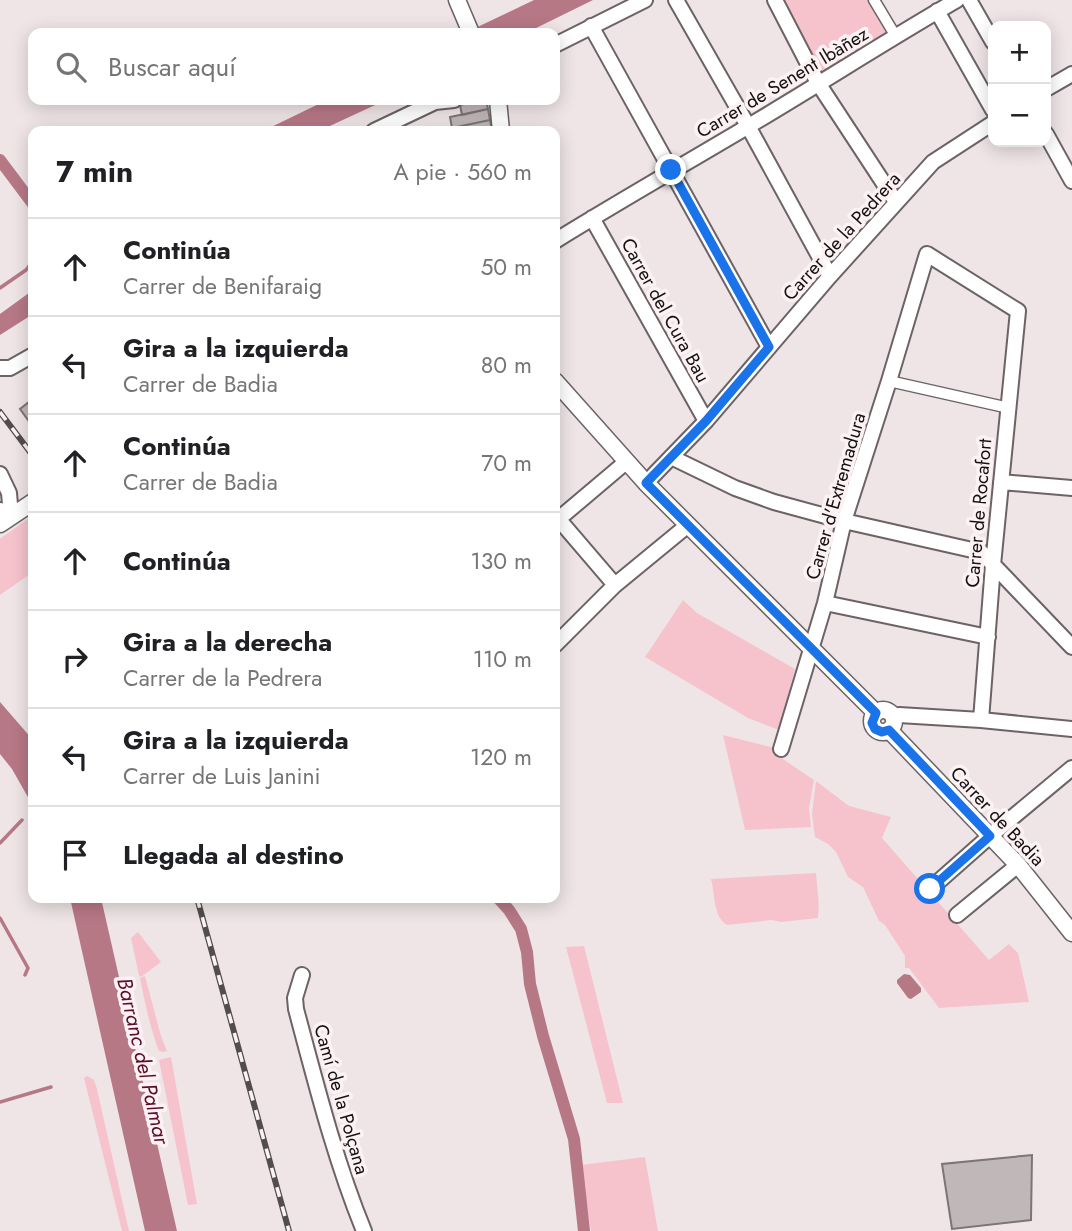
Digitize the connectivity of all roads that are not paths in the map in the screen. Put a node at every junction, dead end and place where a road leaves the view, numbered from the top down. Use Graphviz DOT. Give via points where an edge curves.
graph roads {
  1 [pos="457,0"];
  2 [pos="645,0"];
  3 [pos="676,0"];
  4 [pos="775,0"];
  5 [pos="874,0"];
  6 [pos="957,0"];
  7 [pos="969,0"];
  8 [pos="937,11"];
  9 [pos="591,26"];
  10 [pos="469,27"];
  11 [pos="988,33"];
  12 [pos="895,35"];
  13 [pos="560,42"];
  14 [pos="1072,74"];
  15 [pos="818,83"];
  16 [pos="1051,86"];
  17 [pos="988,101"];
  18 [pos="430,105"];
  19 [pos="498,105"];
  20 [pos="385,126"];
  21 [pos="501,126"];
  22 [pos="748,126"];
  23 [pos="988,126"];
  24 [pos="1051,143"];
  25 [pos="671,170"];
  26 [pos="1072,181"];
  27 [pos="896,202"];
  28 [pos="592,218"];
  29 [pos="560,238"];
  30 [pos="830,276"];
  31 [pos="1018,311"];
  32 [pos="769,347"];
  33 [pos="28,358"];
  34 [pos="0,368"];
  35 [pos="889,381"];
  36 [pos="560,387"];
  37 [pos="1009,408"];
  38 [pos="706,421"];
  39 [pos="671,457"];
  40 [pos="626,462"];
  41 [pos="0,474"];
  42 [pos="1001,482"];
  43 [pos="646,483"];
  44 [pos="1072,488"];
  45 [pos="9,493"];
  46 [pos="28,499"];
  47 [pos="28,503"];
  48 [pos="560,516"];
  49 [pos="4,517"];
  50 [pos="844,521"];
  51 [pos="560,523"];
  52 [pos="688,525"];
  53 [pos="993,565"];
  54 [pos="615,585"];
  55 [pos="825,603"];
  56 [pos="988,637"];
  57 [pos="560,640"];
  58 [pos="1072,647"];
  59 [pos="811,649"];
  60 [pos="981,720"];
  61 [pos="891,724"];
  62 [pos="1072,729"];
  63 [pos="781,749"];
  64 [pos="1072,768"];
  65 [pos="990,836"];
  66 [pos="1018,865"];
  67 [pos="930,889"];
  68 [pos="957,915"];
  69 [pos="1072,933"];
  70 [pos="302,975"];
  71 [pos="364,1231"];
  1 -- 10 [label="street"];
  2 -- 9 [label="street"];
  3 -- 22 [label="street"];
  4 -- 15 [label="street"];
  5 -- 12 [label="street"];
  6 -- 8 [label="street, Carrer de Senent Ibàñez"];
  7 -- 11 [label="street"];
  8 -- 12 [label="street, Carrer de Senent Ibàñez"];
  8 -- 17 [label="street"];
  9 -- 13 [label="street"];
  9 -- 25 [label="street"];
  12 -- 15 [label="street, Carrer de Senent Ibàñez"];
  14 -- 16 [label="street"];
  15 -- 22 [label="street, Carrer de Senent Ibàñez"];
  15 -- 27 [label="street"];
  18 -- 20 [label="street"];
  19 -- 21 [label="street"];
  22 -- 25 [label="street, Carrer de Senent Ibàñez"];
  22 -- 30 [label="street"];
  23 -- 27 [label="street, Carrer de la Pedrera" via="933,162"];
  24 -- 26 [label="street"];
  25 -- 28 [label="street, Carrer de Senent Ibàñez"];
  25 -- 32 [label="street"];
  27 -- 30 [label="street, Carrer de la Pedrera"];
  28 -- 29 [label="street, Carrer de Senent Ibàñez"];
  28 -- 38 [label="street, Carrer del Cura Bau"];
  30 -- 32 [label="street, Carrer de la Pedrera"];
  31 -- 35 [label="street, Carrer d'Extremadura" via="927,254"];
  31 -- 37 [label="street, Carrer de Rocafort"];
  32 -- 38 [label="street, Carrer de la Pedrera"];
  33 -- 34 [label="street"];
  35 -- 37 [label="street"];
  35 -- 50 [label="street, Carrer d'Extremadura"];
  36 -- 40 [label="street"];
  37 -- 42 [label="street, Carrer de Rocafort"];
  38 -- 39 [label="street, Carrer de la Pedrera"];
  39 -- 43 [label="street, Carrer de la Pedrera"];
  39 -- 50 [label="street" via="748,493"];
  40 -- 43 [label="street"];
  40 -- 48 [label="street"];
  41 -- 45 [label="street"];
  42 -- 44 [label="street"];
  42 -- 53 [label="street, Carrer de Rocafort"];
  43 -- 52 [label="street"];
  45 -- 46 [label="street"];
  45 -- 49 [label="street" via="11,503"];
  47 -- 49 [label="street"];
  50 -- 53 [label="street" via="981,552"];
  50 -- 55 [label="street, Carrer d'Extremadura"];
  51 -- 54 [label="street"];
  52 -- 54 [label="street"];
  52 -- 59 [label="street"];
  53 -- 56 [label="street, Carrer de Rocafort"];
  53 -- 58 [label="street"];
  54 -- 57 [label="street"];
  55 -- 56 [label="street"];
  55 -- 59 [label="street, Carrer d'Extremadura"];
  56 -- 60 [label="street, Carrer de Rocafort"];
  59 -- 61 [label="street, Carrer de Badia" via="876,713 875,729 882,732"];
  59 -- 63 [label="street, Carrer d'Extremadura"];
  60 -- 61 [label="street" via="899,715"];
  60 -- 62 [label="street"];
  61 -- 65 [label="street, Carrer de Badia"];
  64 -- 65 [label="street"];
  65 -- 66 [label="street, Carrer de Badia"];
  65 -- 67 [label="street"];
  66 -- 68 [label="street"];
  66 -- 69 [label="street, Carrer de Badia"];
  70 -- 71 [label="street, Camí de la Polçana" via="296,1009"];
}
